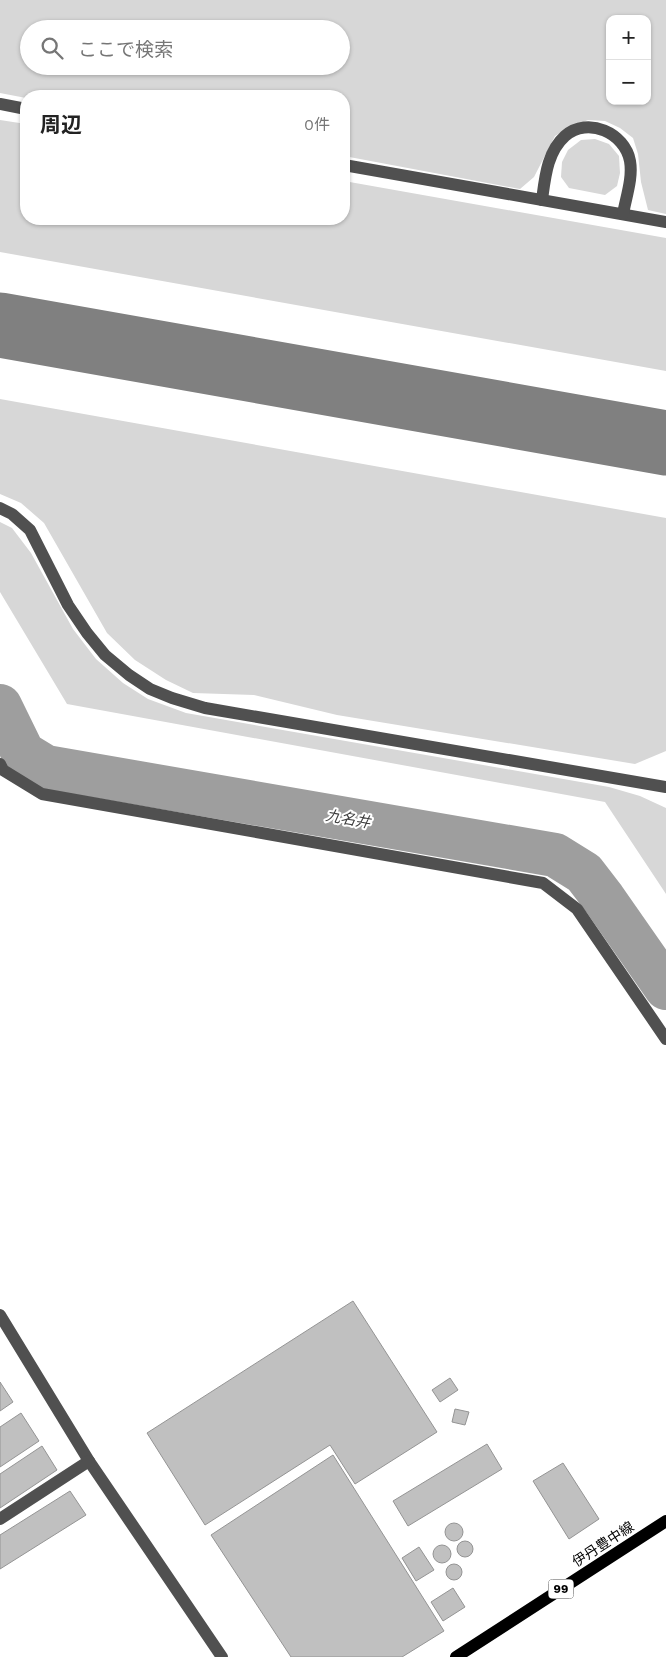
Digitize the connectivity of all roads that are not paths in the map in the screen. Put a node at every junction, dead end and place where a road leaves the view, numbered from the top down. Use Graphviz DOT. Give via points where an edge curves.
graph roads {
  1 [pos="0,104"];
  2 [pos="20,108"];
  3 [pos="350,166"];
  4 [pos="542,200"];
  5 [pos="623,214"];
  6 [pos="666,222"];
  7 [pos="0,508"];
  8 [pos="0,764"];
  9 [pos="666,787"];
  10 [pos="666,1039"];
  11 [pos="0,1315"];
  12 [pos="89,1461"];
  13 [pos="0,1519"];
  14 [pos="666,1521"];
  15 [pos="222,1657"];
  16 [pos="456,1657"];
  1 -- 2 [label="street"];
  3 -- 4 [label="street"];
  4 -- 5 [label="street"];
  4 -- 5 [label="street" via="549,161 565,136 577,130 603,129 616,136 630,161"];
  5 -- 6 [label="street"];
  7 -- 9 [label="street" via="30,530 68,605 105,655 136,679 165,695 205,708"];
  8 -- 10 [label="street" via="3,770 42,794 543,883 577,909"];
  11 -- 12 [label="street"];
  12 -- 13 [label="street"];
  12 -- 15 [label="street"];
  14 -- 16 [label="main road, 伊丹豊中線 / 99"];
}
